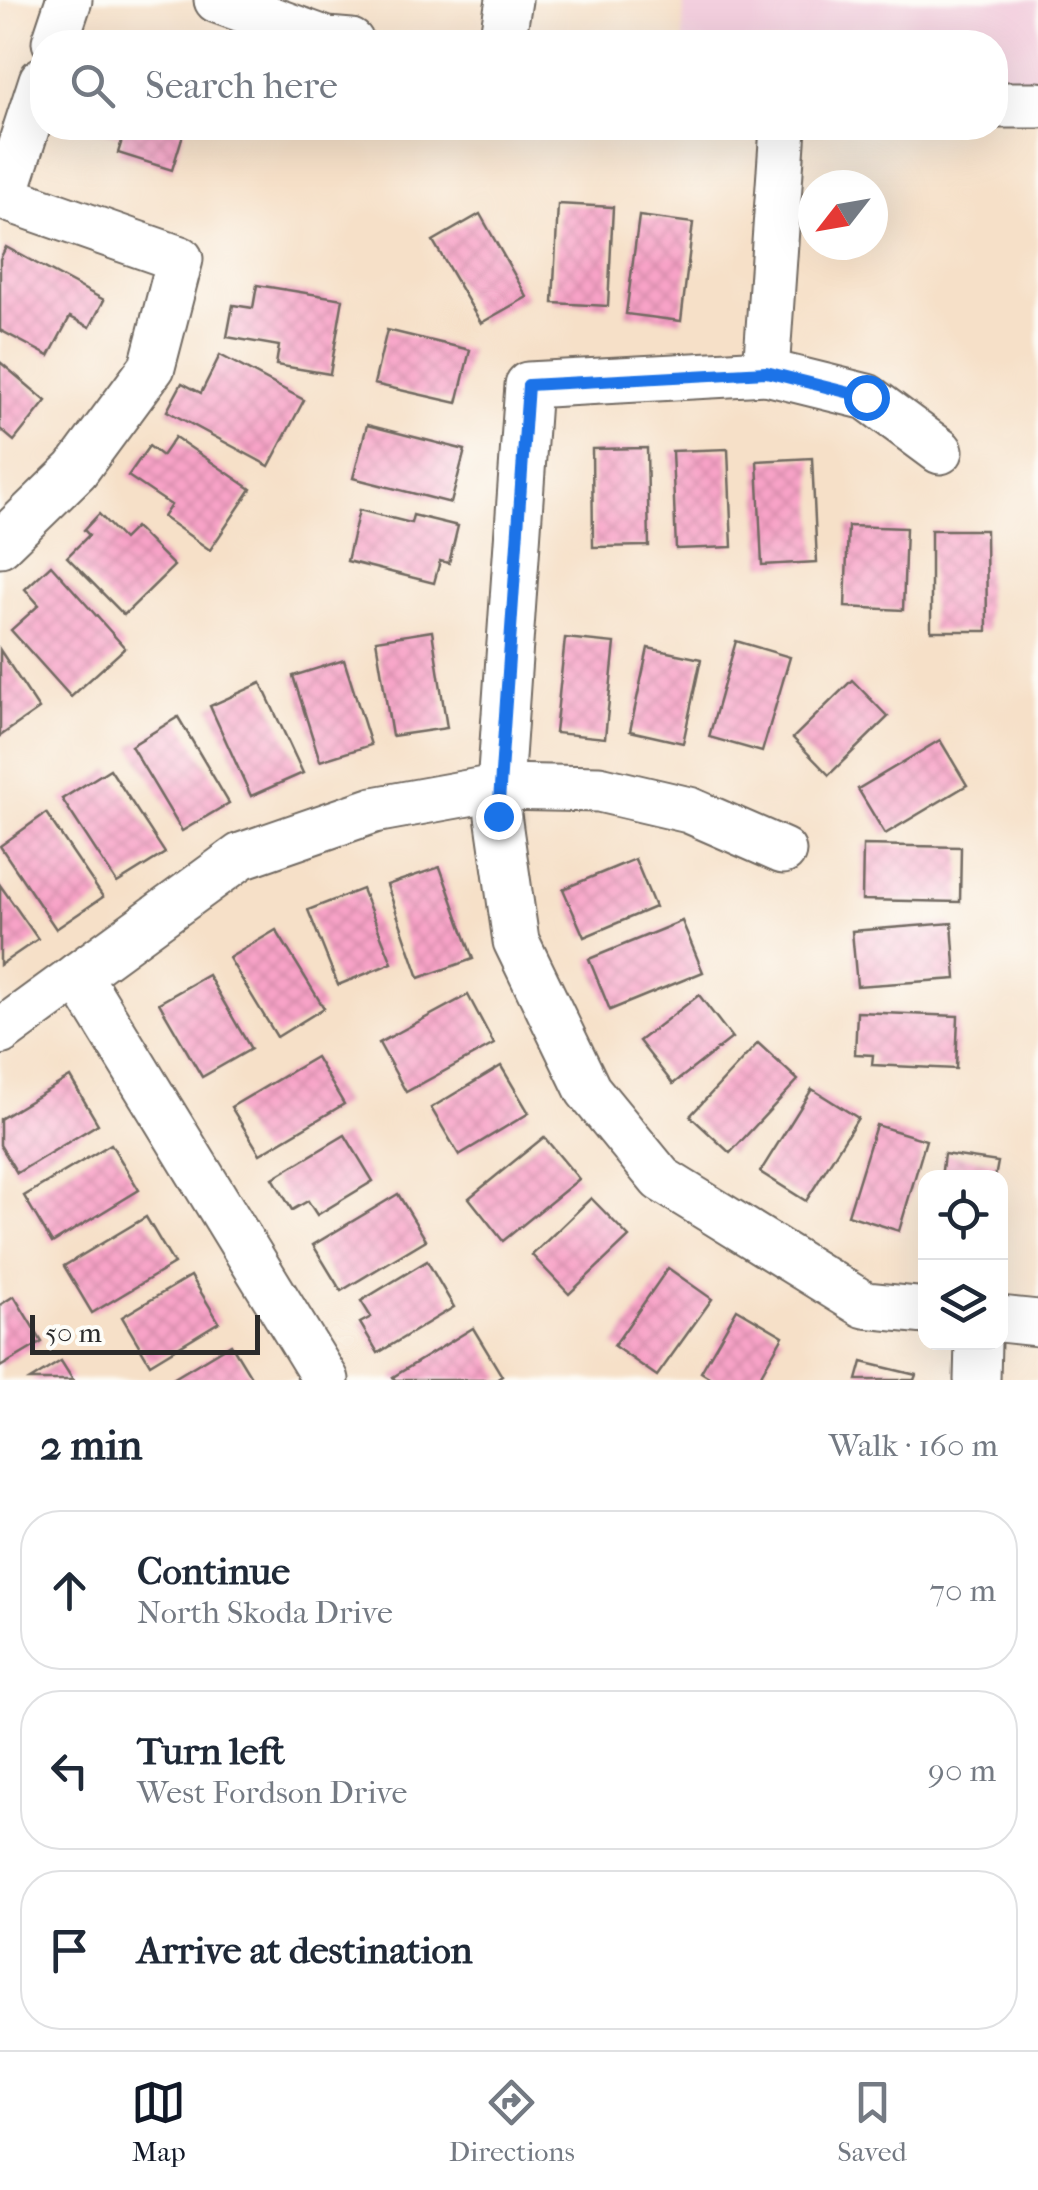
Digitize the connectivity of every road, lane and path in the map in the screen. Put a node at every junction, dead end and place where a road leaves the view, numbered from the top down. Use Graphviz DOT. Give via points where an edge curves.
graph roads {
  1 [pos="69,0"];
  2 [pos="217,0"];
  3 [pos="509,0"];
  4 [pos="59,30"];
  5 [pos="300,30"];
  6 [pos="504,30"];
  7 [pos="1038,104"];
  8 [pos="1008,105"];
  9 [pos="30,115"];
  10 [pos="782,140"];
  11 [pos="2,196"];
  12 [pos="766,372"];
  13 [pos="940,450"];
  14 [pos="0,544"];
  15 [pos="501,787"];
  16 [pos="783,851"];
  17 [pos="78,975"];
  18 [pos="0,1032"];
  19 [pos="918,1311"];
  20 [pos="1008,1320"];
  21 [pos="1038,1323"];
  22 [pos="978,1350"];
  23 [pos="326,1380"];
  24 [pos="977,1380"];
  1 -- 4 [label="street"];
  2 -- 5 [label="street"];
  3 -- 6 [label="street"];
  7 -- 8 [label="street"];
  9 -- 11 [label="street"];
  10 -- 12 [label="street"];
  11 -- 14 [label="street" via="180,260 152,367 76,470"];
  12 -- 13 [label="street" via="866,397"];
  12 -- 15 [label="street" via="528,385"];
  15 -- 16 [label="street" via="599,789 688,810"];
  15 -- 17 [label="street" via="374,810 241,856"];
  15 -- 19 [label="street" via="498,816 516,941 588,1090 662,1180 865,1305"];
  17 -- 18 [label="street"];
  17 -- 23 [label="street"];
  20 -- 21 [label="street"];
  22 -- 24 [label="street"];
}
